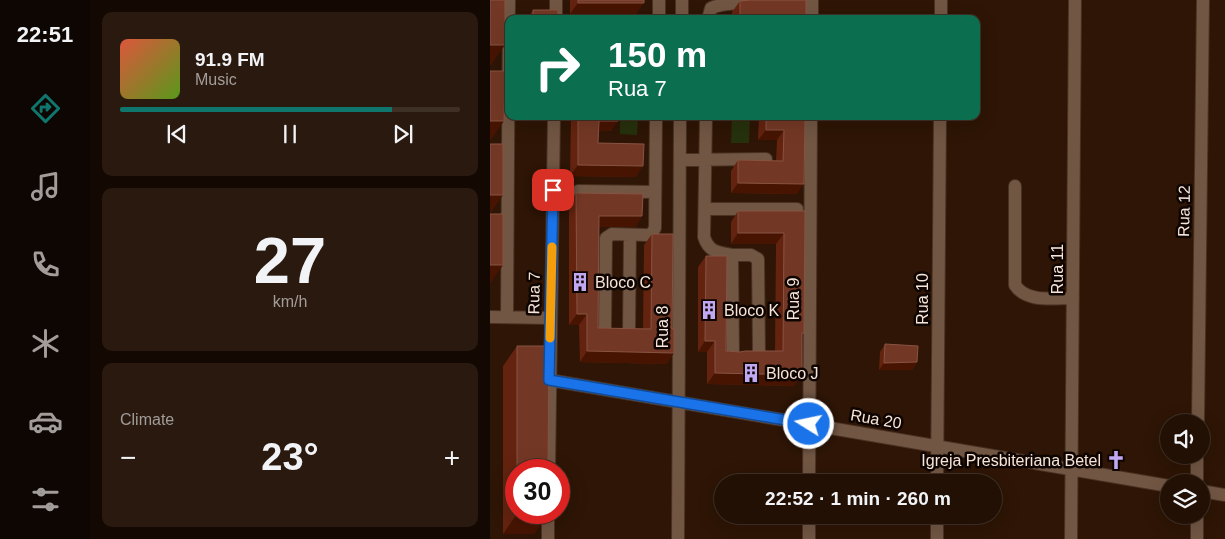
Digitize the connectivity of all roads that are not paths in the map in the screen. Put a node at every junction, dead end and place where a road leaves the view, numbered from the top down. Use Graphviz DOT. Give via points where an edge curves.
graph roads {
  1 [pos="509,0"];
  2 [pos="556,0"];
  3 [pos="659,0"];
  4 [pos="682,0"];
  5 [pos="762,0"];
  6 [pos="812,0"];
  7 [pos="941,0"];
  8 [pos="1075,0"];
  9 [pos="1203,0"];
  10 [pos="739,1"];
  11 [pos="509,15"];
  12 [pos="556,15"];
  13 [pos="659,15"];
  14 [pos="682,15"];
  15 [pos="709,15"];
  16 [pos="812,15"];
  17 [pos="941,15"];
  18 [pos="508,120"];
  19 [pos="554,120"];
  20 [pos="656,120"];
  21 [pos="680,120"];
  22 [pos="706,120"];
  23 [pos="811,120"];
  24 [pos="940,120"];
  25 [pos="766,159"];
  26 [pos="680,160"];
  27 [pos="706,160"];
  28 [pos="1015,186"];
  29 [pos="578,191"];
  30 [pos="655,192"];
  31 [pos="797,209"];
  32 [pos="705,210"];
  33 [pos="630,235"];
  34 [pos="732,255"];
  35 [pos="1073,298"];
  36 [pos="490,317"];
  37 [pos="507,317"];
  38 [pos="550,318"];
  39 [pos="605,329"];
  40 [pos="629,330"];
  41 [pos="760,354"];
  42 [pos="733,355"];
  43 [pos="549,380"];
  44 [pos="678,402"];
  45 [pos="1198,414"];
  46 [pos="809,424"];
  47 [pos="937,446"];
  48 [pos="549,459"];
  49 [pos="1071,470"];
  50 [pos="809,474"];
  51 [pos="937,474"];
  52 [pos="1160,485"];
  53 [pos="1210,493"];
  54 [pos="1225,496"];
  55 [pos="548,524"];
  56 [pos="809,524"];
  57 [pos="937,524"];
  58 [pos="1197,524"];
  59 [pos="548,539"];
  60 [pos="678,539"];
  61 [pos="809,539"];
  62 [pos="937,539"];
  63 [pos="1071,539"];
  64 [pos="1196,539"];
  1 -- 11 [label="street"];
  2 -- 12 [label="street"];
  3 -- 13 [label="street"];
  4 -- 14 [label="street"];
  5 -- 10 [label="street"];
  6 -- 16 [label="street"];
  7 -- 17 [label="street"];
  8 -- 35 [label="street, Rua 11"];
  9 -- 45 [label="street, Rua 12"];
  10 -- 15 [label="street" via="728,1 711,8"];
  18 -- 37 [label="street"];
  19 -- 38 [label="street, Rua 7"];
  20 -- 30 [label="street"];
  21 -- 26 [label="street, Rua 8"];
  22 -- 27 [label="street"];
  23 -- 46 [label="street, Rua 9"];
  24 -- 47 [label="street, Rua 10"];
  25 -- 27 [label="street"];
  26 -- 27 [label="street"];
  26 -- 44 [label="street, Rua 8"];
  27 -- 32 [label="street"];
  28 -- 35 [label="street" via="1014,285 1027,296"];
  29 -- 30 [label="street"];
  30 -- 33 [label="street" via="654,232 648,236"];
  31 -- 32 [label="street"];
  32 -- 34 [label="street" via="704,237 707,245 713,251"];
  33 -- 39 [label="street" via="612,234 606,238"];
  33 -- 40 [label="street"];
  34 -- 41 [label="street" via="752,255 758,262"];
  34 -- 42 [label="street"];
  35 -- 49 [label="street, Rua 11"];
  36 -- 37 [label="street"];
  37 -- 38 [label="street"];
  38 -- 43 [label="street, Rua 7"];
  43 -- 44 [label="street, Rua 20"];
  43 -- 48 [label="street, Rua 7"];
  44 -- 46 [label="street, Rua 20"];
  44 -- 60 [label="street, Rua 8"];
  46 -- 47 [label="street, Rua 20"];
  46 -- 50 [label="street, Rua 9"];
  47 -- 49 [label="street, Rua 20"];
  47 -- 51 [label="street, Rua 10"];
  49 -- 52 [label="street, Rua 20"];
  49 -- 63 [label="street, Rua 11"];
  53 -- 54 [label="street"];
  55 -- 59 [label="street"];
  56 -- 61 [label="street"];
  57 -- 62 [label="street"];
  58 -- 64 [label="street"];
}
